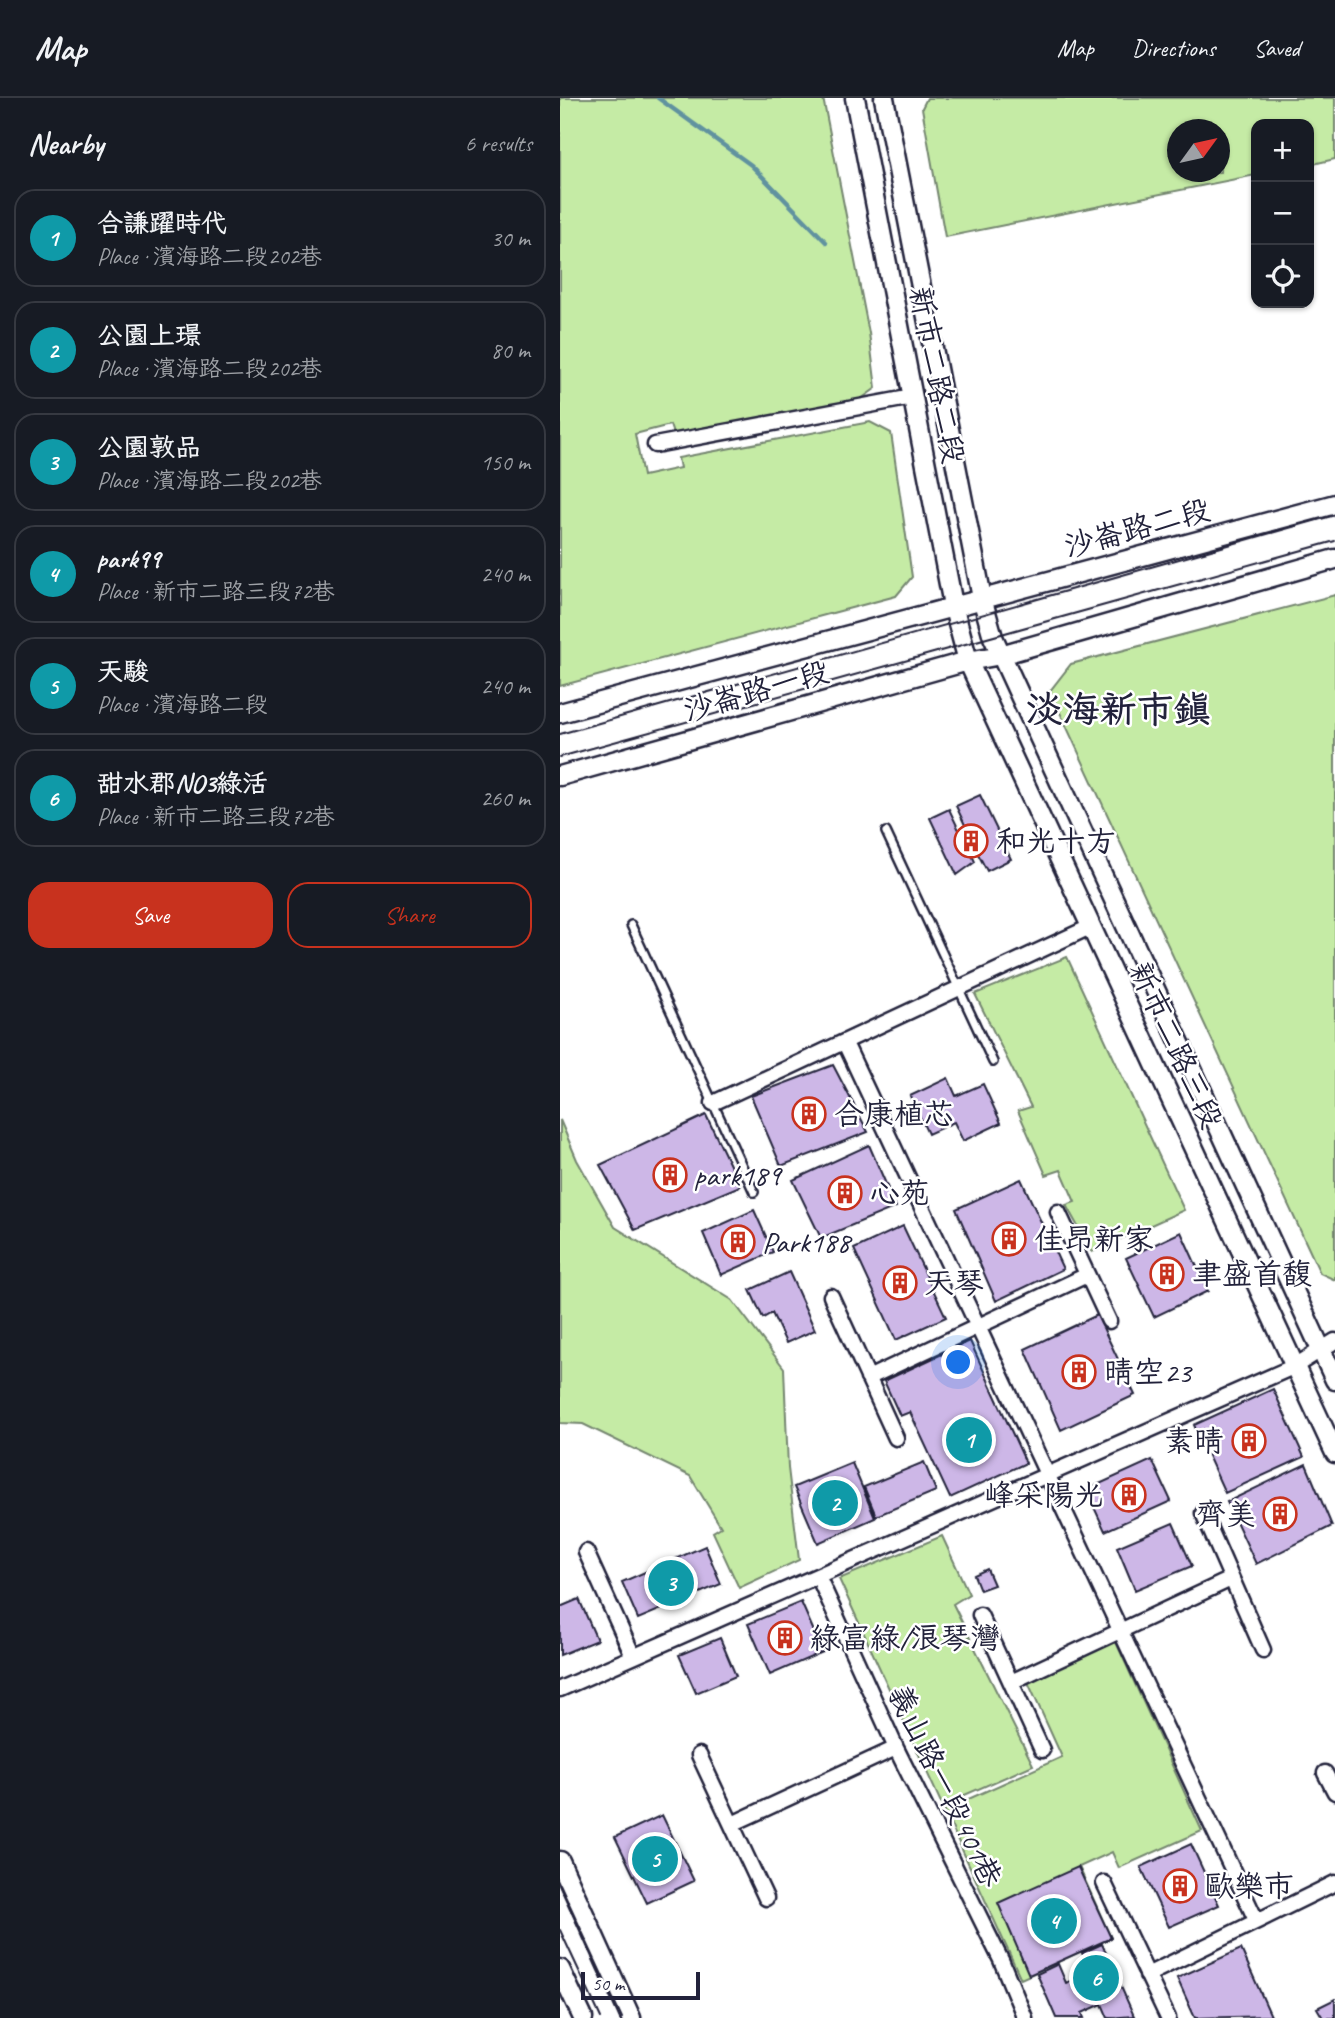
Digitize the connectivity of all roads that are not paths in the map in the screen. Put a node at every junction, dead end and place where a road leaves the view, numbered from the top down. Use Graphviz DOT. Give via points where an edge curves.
graph roads {
  1 [pos="855,98"];
  2 [pos="884,98"];
  3 [pos="913,397"];
  4 [pos="656,445"];
  5 [pos="1335,504"];
  6 [pos="1335,559"];
  7 [pos="982,598"];
  8 [pos="953,605"];
  9 [pos="1001,655"];
  10 [pos="968,661"];
  11 [pos="560,713"];
  12 [pos="560,776"];
  13 [pos="886,832"];
  14 [pos="631,925"];
  15 [pos="1090,927"];
  16 [pos="960,989"];
  17 [pos="845,1042"];
  18 [pos="993,1062"];
  19 [pos="713,1103"];
  20 [pos="754,1192"];
  21 [pos="1058,1212"];
  22 [pos="1087,1275"];
  23 [pos="831,1296"];
  24 [pos="1109,1321"];
  25 [pos="978,1327"];
  26 [pos="1328,1345"];
  27 [pos="1295,1366"];
  28 [pos="868,1378"];
  29 [pos="1335,1380"];
  30 [pos="895,1438"];
  31 [pos="1335,1452"];
  32 [pos="1050,1474"];
  33 [pos="1203,1513"];
  34 [pos="586,1552"];
  35 [pos="818,1576"];
  36 [pos="1231,1579"];
  37 [pos="980,1615"];
  38 [pos="1120,1630"];
  39 [pos="1263,1650"];
  40 [pos="633,1656"];
  41 [pos="1011,1682"];
  42 [pos="560,1689"];
  43 [pos="896,1748"];
  44 [pos="1042,1750"];
  45 [pos="699,1755"];
  46 [pos="1325,1773"];
  47 [pos="1335,1792"];
  48 [pos="732,1824"];
  49 [pos="560,1861"];
  50 [pos="1104,1882"];
  51 [pos="1335,1883"];
  52 [pos="766,1898"];
  53 [pos="1256,1920"];
  54 [pos="560,1969"];
  55 [pos="1147,1975"];
  56 [pos="583,2018"];
  57 [pos="631,2018"];
  58 [pos="1025,2018"];
  59 [pos="1167,2018"];
  1 -- 3 [label="street, 新市二路二段"];
  2 -- 7 [label="street, 新市二路二段"];
  3 -- 4 [label="street"];
  3 -- 8 [label="street, 新市二路二段"];
  5 -- 7 [label="street, 沙崙路二段"];
  6 -- 9 [label="street"];
  7 -- 8 [label="street, 沙崙路二段"];
  7 -- 9 [label="street, 新市二路三段"];
  8 -- 10 [label="street, 新市二路二段"];
  8 -- 11 [label="street, 沙崙路一段"];
  9 -- 10 [label="street"];
  9 -- 26 [label="street, 新市二路三段"];
  10 -- 12 [label="street, 沙崙路一段"];
  10 -- 15 [label="street, 新市二路三段"];
  13 -- 16 [label="lane"];
  14 -- 19 [label="lane"];
  15 -- 16 [label="street"];
  15 -- 27 [label="street, 新市二路三段"];
  16 -- 17 [label="street"];
  16 -- 18 [label="lane"];
  17 -- 19 [label="street"];
  17 -- 25 [label="street"];
  19 -- 20 [label="lane"];
  21 -- 22 [label="street"];
  22 -- 24 [label="street"];
  22 -- 25 [label="street"];
  23 -- 28 [label="street"];
  25 -- 28 [label="street"];
  25 -- 32 [label="street"];
  26 -- 27 [label="street"];
  26 -- 29 [label="street, 新市二路三段"];
  27 -- 31 [label="street, 新市二路三段"];
  27 -- 32 [label="street"];
  28 -- 30 [label="street"];
  32 -- 35 [label="street"];
  32 -- 38 [label="street"];
  33 -- 36 [label="street"];
  34 -- 40 [label="street"];
  35 -- 40 [label="street"];
  35 -- 43 [label="street, 義山路一段401巷"];
  36 -- 38 [label="street"];
  36 -- 39 [label="street"];
  37 -- 41 [label="street"];
  38 -- 41 [label="street"];
  38 -- 53 [label="street"];
  40 -- 42 [label="street"];
  41 -- 44 [label="street"];
  43 -- 48 [label="street"];
  43 -- 58 [label="street, 義山路一段401巷"];
  45 -- 48 [label="street"];
  46 -- 47 [label="street"];
  48 -- 52 [label="street"];
  49 -- 57 [label="street"];
  50 -- 55 [label="street"];
  51 -- 53 [label="street"];
  53 -- 55 [label="street"];
  54 -- 56 [label="street"];
  55 -- 59 [label="street"];
}
